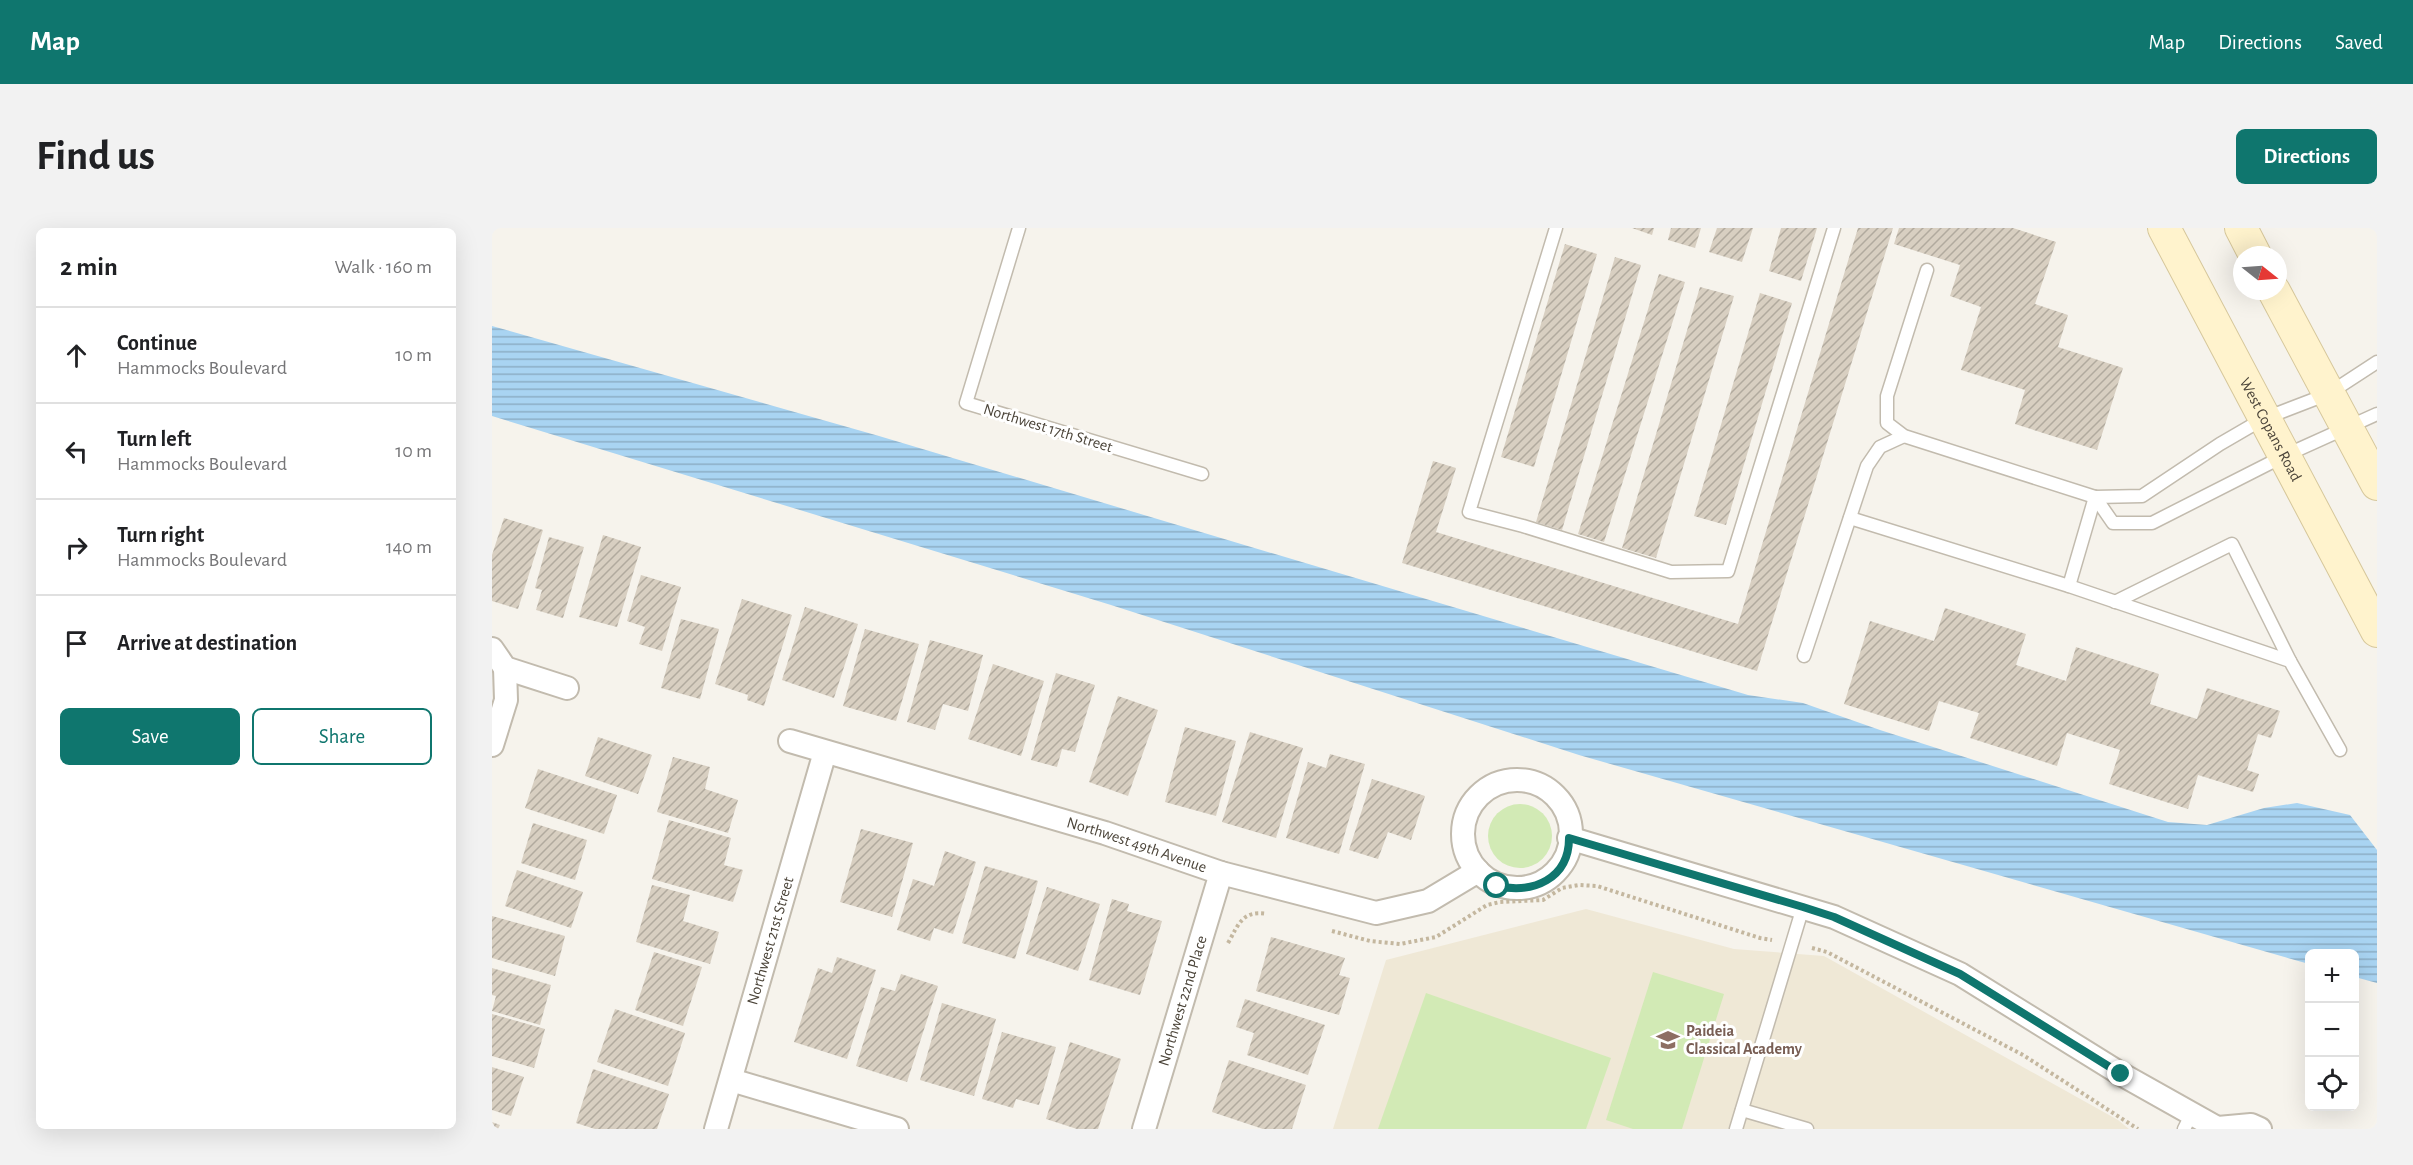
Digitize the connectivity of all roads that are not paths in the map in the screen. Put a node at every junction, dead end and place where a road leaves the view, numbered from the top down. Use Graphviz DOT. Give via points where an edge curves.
graph roads {
  1 [pos="1019,228"];
  2 [pos="1556,228"];
  3 [pos="1834,228"];
  4 [pos="2164,228"];
  5 [pos="2241,228"];
  6 [pos="2250,246"];
  7 [pos="1927,270"];
  8 [pos="2279,300"];
  9 [pos="2377,362"];
  10 [pos="2328,394"];
  11 [pos="2377,414"];
  12 [pos="2263,419"];
  13 [pos="2346,428"];
  14 [pos="1904,436"];
  15 [pos="2284,456"];
  16 [pos="1202,474"];
  17 [pos="2377,484"];
  18 [pos="2095,497"];
  19 [pos="1850,518"];
  20 [pos="2069,586"];
  21 [pos="2115,602"];
  22 [pos="2377,631"];
  23 [pos="492,650"];
  24 [pos="1804,656"];
  25 [pos="2290,661"];
  26 [pos="505,668"];
  27 [pos="567,688"];
  28 [pos="790,741"];
  29 [pos="492,745"];
  30 [pos="2340,750"];
  31 [pos="825,752"];
  32 [pos="1569,838"];
  33 [pos="1478,871"];
  34 [pos="1221,873"];
  35 [pos="1803,907"];
  36 [pos="731,1080"];
  37 [pos="1742,1110"];
  38 [pos="2188,1121"];
  39 [pos="2218,1128"];
  40 [pos="716,1129"];
  41 [pos="897,1129"];
  42 [pos="1144,1129"];
  43 [pos="1736,1129"];
  44 [pos="1807,1129"];
  45 [pos="2260,1129"];
  1 -- 16 [label="lane, Northwest 17th Street" via="966,403"];
  2 -- 3 [label="lane" via="1469,512 1682,572 1728,571"];
  4 -- 12 [label="main road, West Copans Road"];
  5 -- 6 [label="main road"];
  7 -- 14 [label="lane" via="1887,396 1887,423"];
  8 -- 10 [label="main road"];
  9 -- 10 [label="lane"];
  10 -- 12 [label="lane"];
  10 -- 13 [label="main road"];
  11 -- 13 [label="lane"];
  12 -- 15 [label="main road, West Copans Road"];
  12 -- 18 [label="lane" via="2142,496"];
  13 -- 15 [label="lane"];
  13 -- 17 [label="main road"];
  14 -- 18 [label="lane"];
  14 -- 19 [label="lane" via="1880,447 1867,466"];
  15 -- 18 [label="lane" via="2152,523 2113,523"];
  15 -- 22 [label="main road, West Copans Road"];
  18 -- 20 [label="lane"];
  19 -- 20 [label="lane"];
  19 -- 24 [label="lane"];
  20 -- 21 [label="lane"];
  21 -- 25 [label="lane"];
  21 -- 25 [label="lane" via="2232,544"];
  23 -- 26 [label="street"];
  25 -- 30 [label="lane"];
  26 -- 27 [label="street"];
  26 -- 29 [label="street" via="506,700"];
  28 -- 31 [label="street, Northwest 49th Avenue"];
  31 -- 34 [label="street, Northwest 49th Avenue" via="1105,833"];
  31 -- 36 [label="street, Northwest 21st Street"];
  32 -- 33 [label="street" via="1569,853 1559,869 1547,881 1531,888 1497,886 1482,878"];
  32 -- 33 [label="street" via="1569,819 1561,802 1548,789 1530,781 1511,779 1494,785 1478,795 1467,811 1462,829 1463,848"];
  32 -- 35 [label="street"];
  33 -- 34 [label="street, Northwest 49th Avenue" via="1428,901 1376,913"];
  34 -- 42 [label="street, Northwest 22nd Place"];
  35 -- 37 [label="lane"];
  35 -- 38 [label="street" via="1960,974 2121,1074"];
  36 -- 40 [label="street, Northwest 21st Street"];
  36 -- 41 [label="street"];
  37 -- 43 [label="lane"];
  37 -- 44 [label="lane"];
  38 -- 39 [label="street"];
  39 -- 45 [label="street" via="2251,1125"];
}
